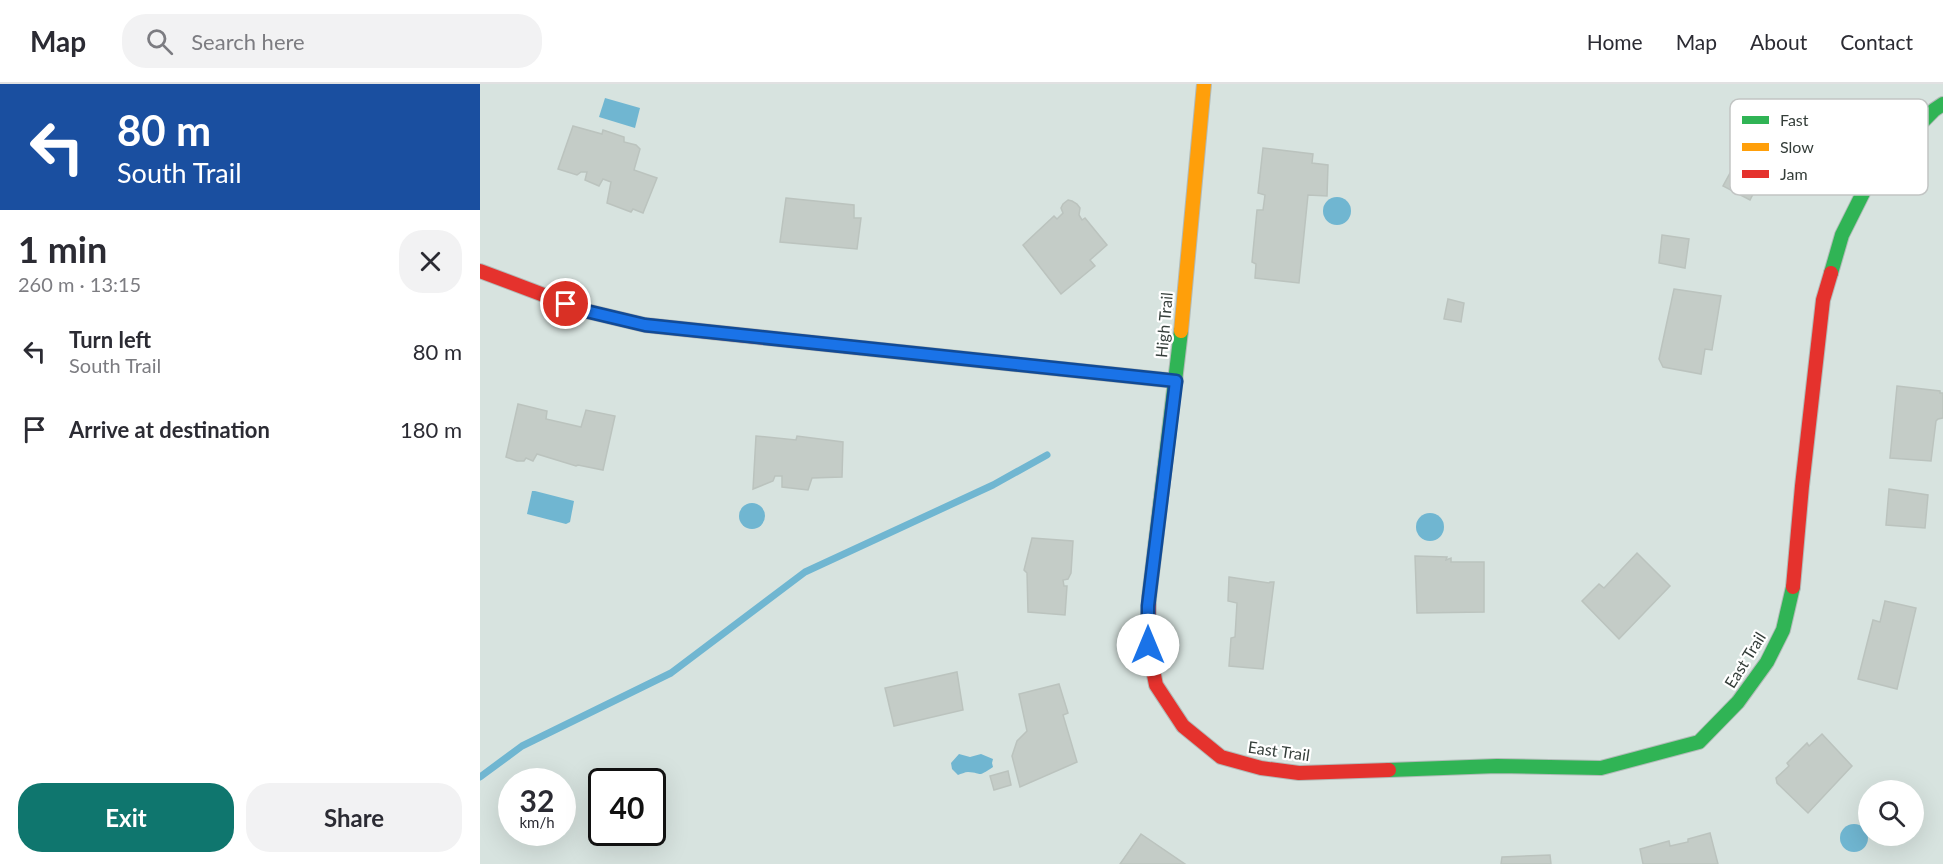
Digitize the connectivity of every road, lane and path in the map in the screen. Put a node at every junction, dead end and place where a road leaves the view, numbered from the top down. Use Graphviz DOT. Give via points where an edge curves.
graph roads {
  1 [pos="1204,84"];
  2 [pos="1943,104"];
  3 [pos="1928,116"];
  4 [pos="1862,195"];
  5 [pos="480,271"];
  6 [pos="1176,381"];
  7 [pos="1221,757"];
  1 -- 6 [label="street, High Trail"];
  2 -- 3 [label="street, East Trail"];
  4 -- 7 [label="street, East Trail" via="1842,235 1823,300 1792,597 1783,630 1767,662 1738,702 1699,742 1601,768 1497,766 1299,773"];
  5 -- 6 [label="street" via="586,311 645,325"];
  6 -- 7 [label="street, High Trail" via="1148,606 1148,645 1156,685 1183,726"];
}
